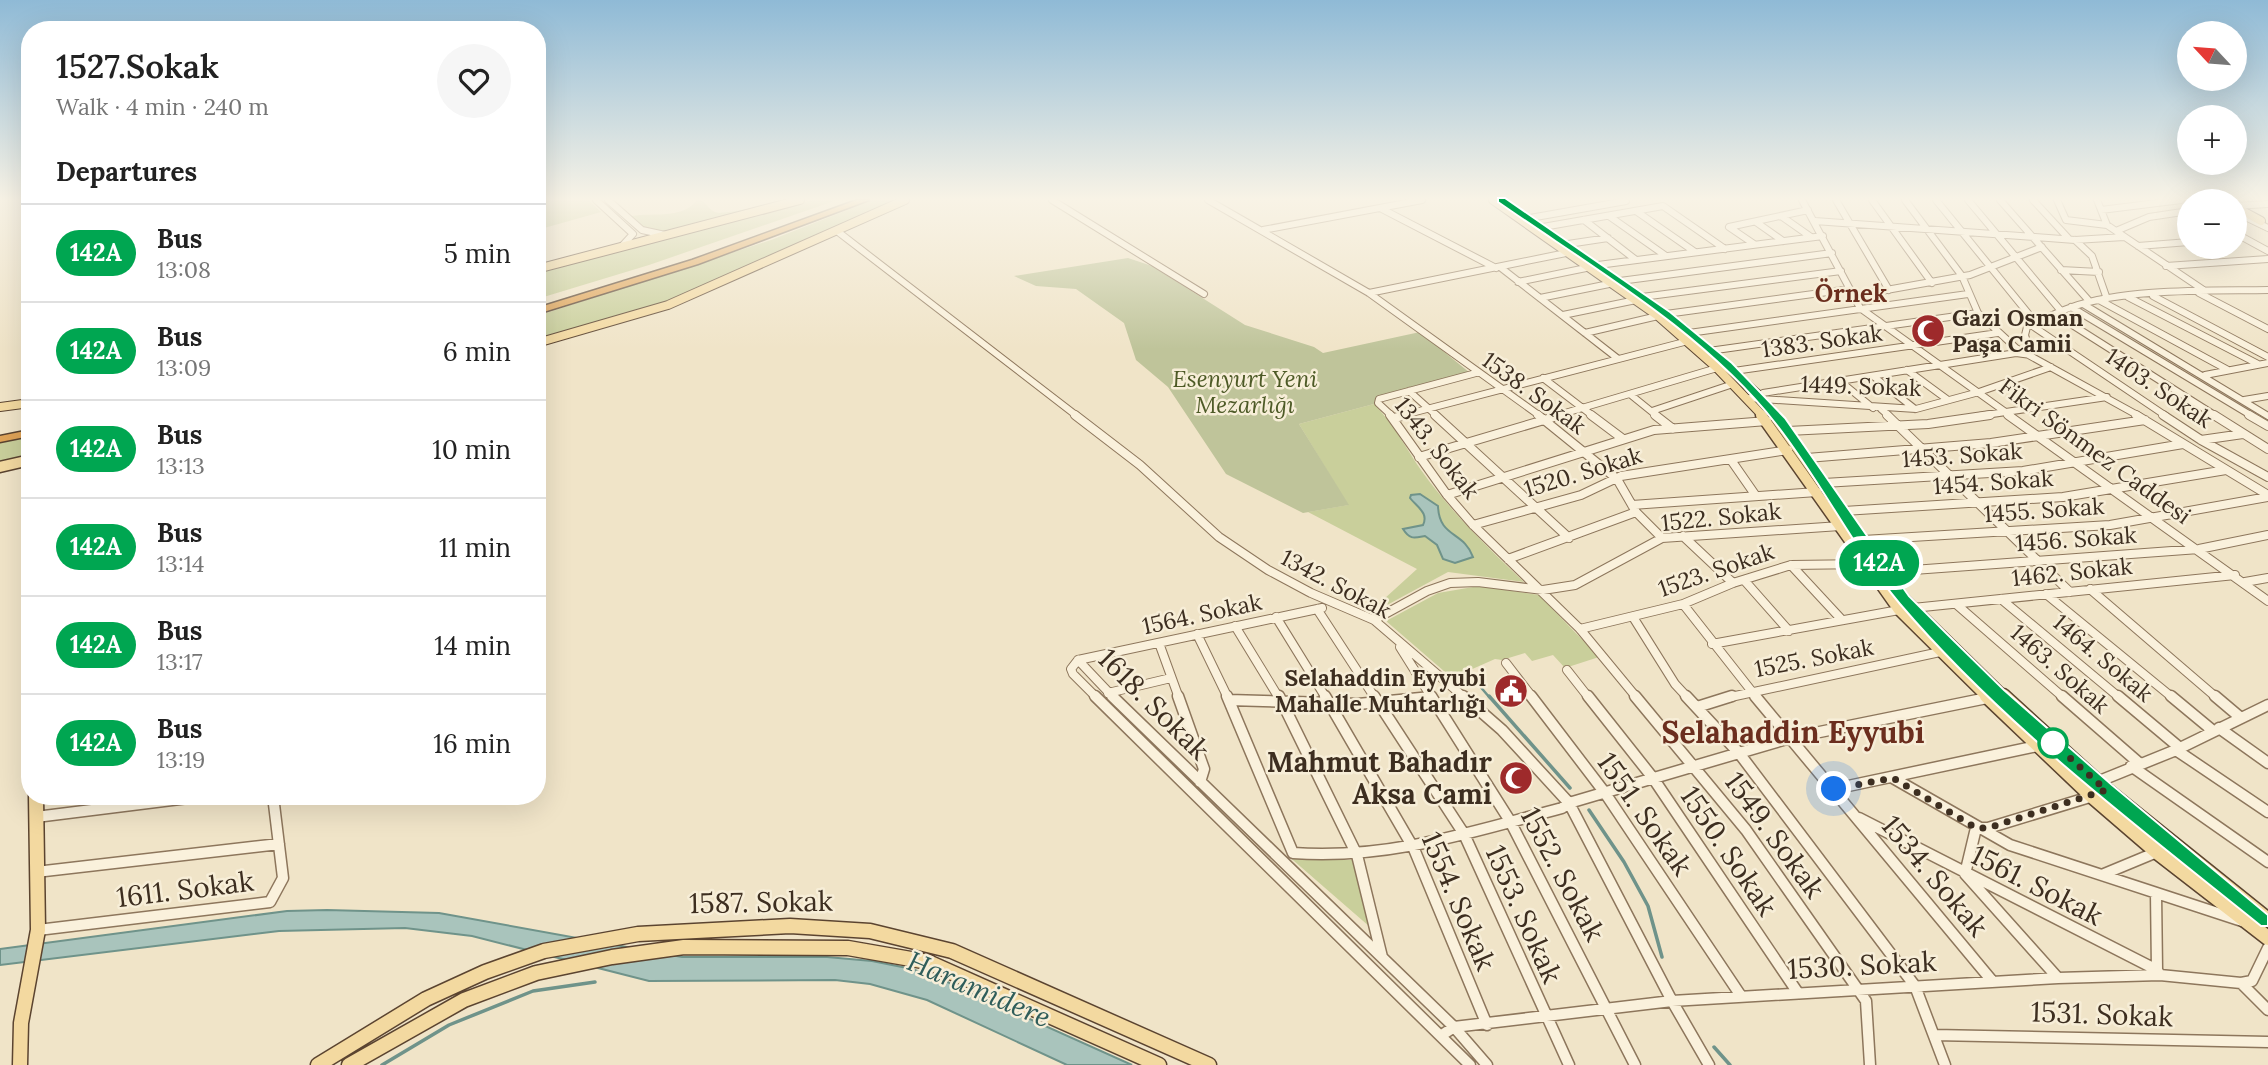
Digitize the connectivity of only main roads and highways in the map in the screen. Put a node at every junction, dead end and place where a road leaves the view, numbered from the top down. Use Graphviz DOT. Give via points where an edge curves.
graph roads {
  1 [pos="613,250"];
  2 [pos="709,250"];
  3 [pos="729,250"];
  4 [pos="794,250"];
  5 [pos="1572,250"];
  6 [pos="546,268"];
  7 [pos="546,301"];
  8 [pos="546,308"];
  9 [pos="1689,337"];
  10 [pos="546,340"];
  11 [pos="1734,378"];
  12 [pos="21,404"];
  13 [pos="0,407"];
  14 [pos="21,428"];
  15 [pos="0,431"];
  16 [pos="21,435"];
  17 [pos="0,439"];
  18 [pos="21,462"];
  19 [pos="0,467"];
  20 [pos="1821,487"];
  21 [pos="36,805"];
  22 [pos="2268,920"];
  23 [pos="2268,938"];
  24 [pos="20,1065"];
  25 [pos="318,1065"];
  26 [pos="349,1065"];
  27 [pos="1158,1065"];
  28 [pos="1209,1065"];
  1 -- 6 [label="main road"];
  2 -- 7 [label="highway"];
  3 -- 8 [label="highway"];
  4 -- 10 [label="main road" via="668,305"];
  5 -- 9 [label="main road"];
  9 -- 11 [label="main road"];
  9 -- 11 [label="main road" via="1717,368"];
  11 -- 20 [label="main road"];
  11 -- 20 [label="main road" via="1762,398 1807,458"];
  12 -- 13 [label="main road"];
  14 -- 15 [label="highway"];
  16 -- 17 [label="highway"];
  18 -- 19 [label="main road"];
  20 -- 22 [label="main road" via="1844,511 1913,608 1998,694 2101,786"];
  20 -- 23 [label="main road" via="1840,526 1899,610 1940,652 2092,796"];
  21 -- 24 [label="main road" via="38,930 21,1023"];
  25 -- 28 [label="main road, 1587. Sokak" via="460,984 545,950 656,931 813,924 871,929 952,951"];
  26 -- 27 [label="main road, 1587. Sokak" via="464,1000 536,973 684,947 849,948 928,962"];
}
